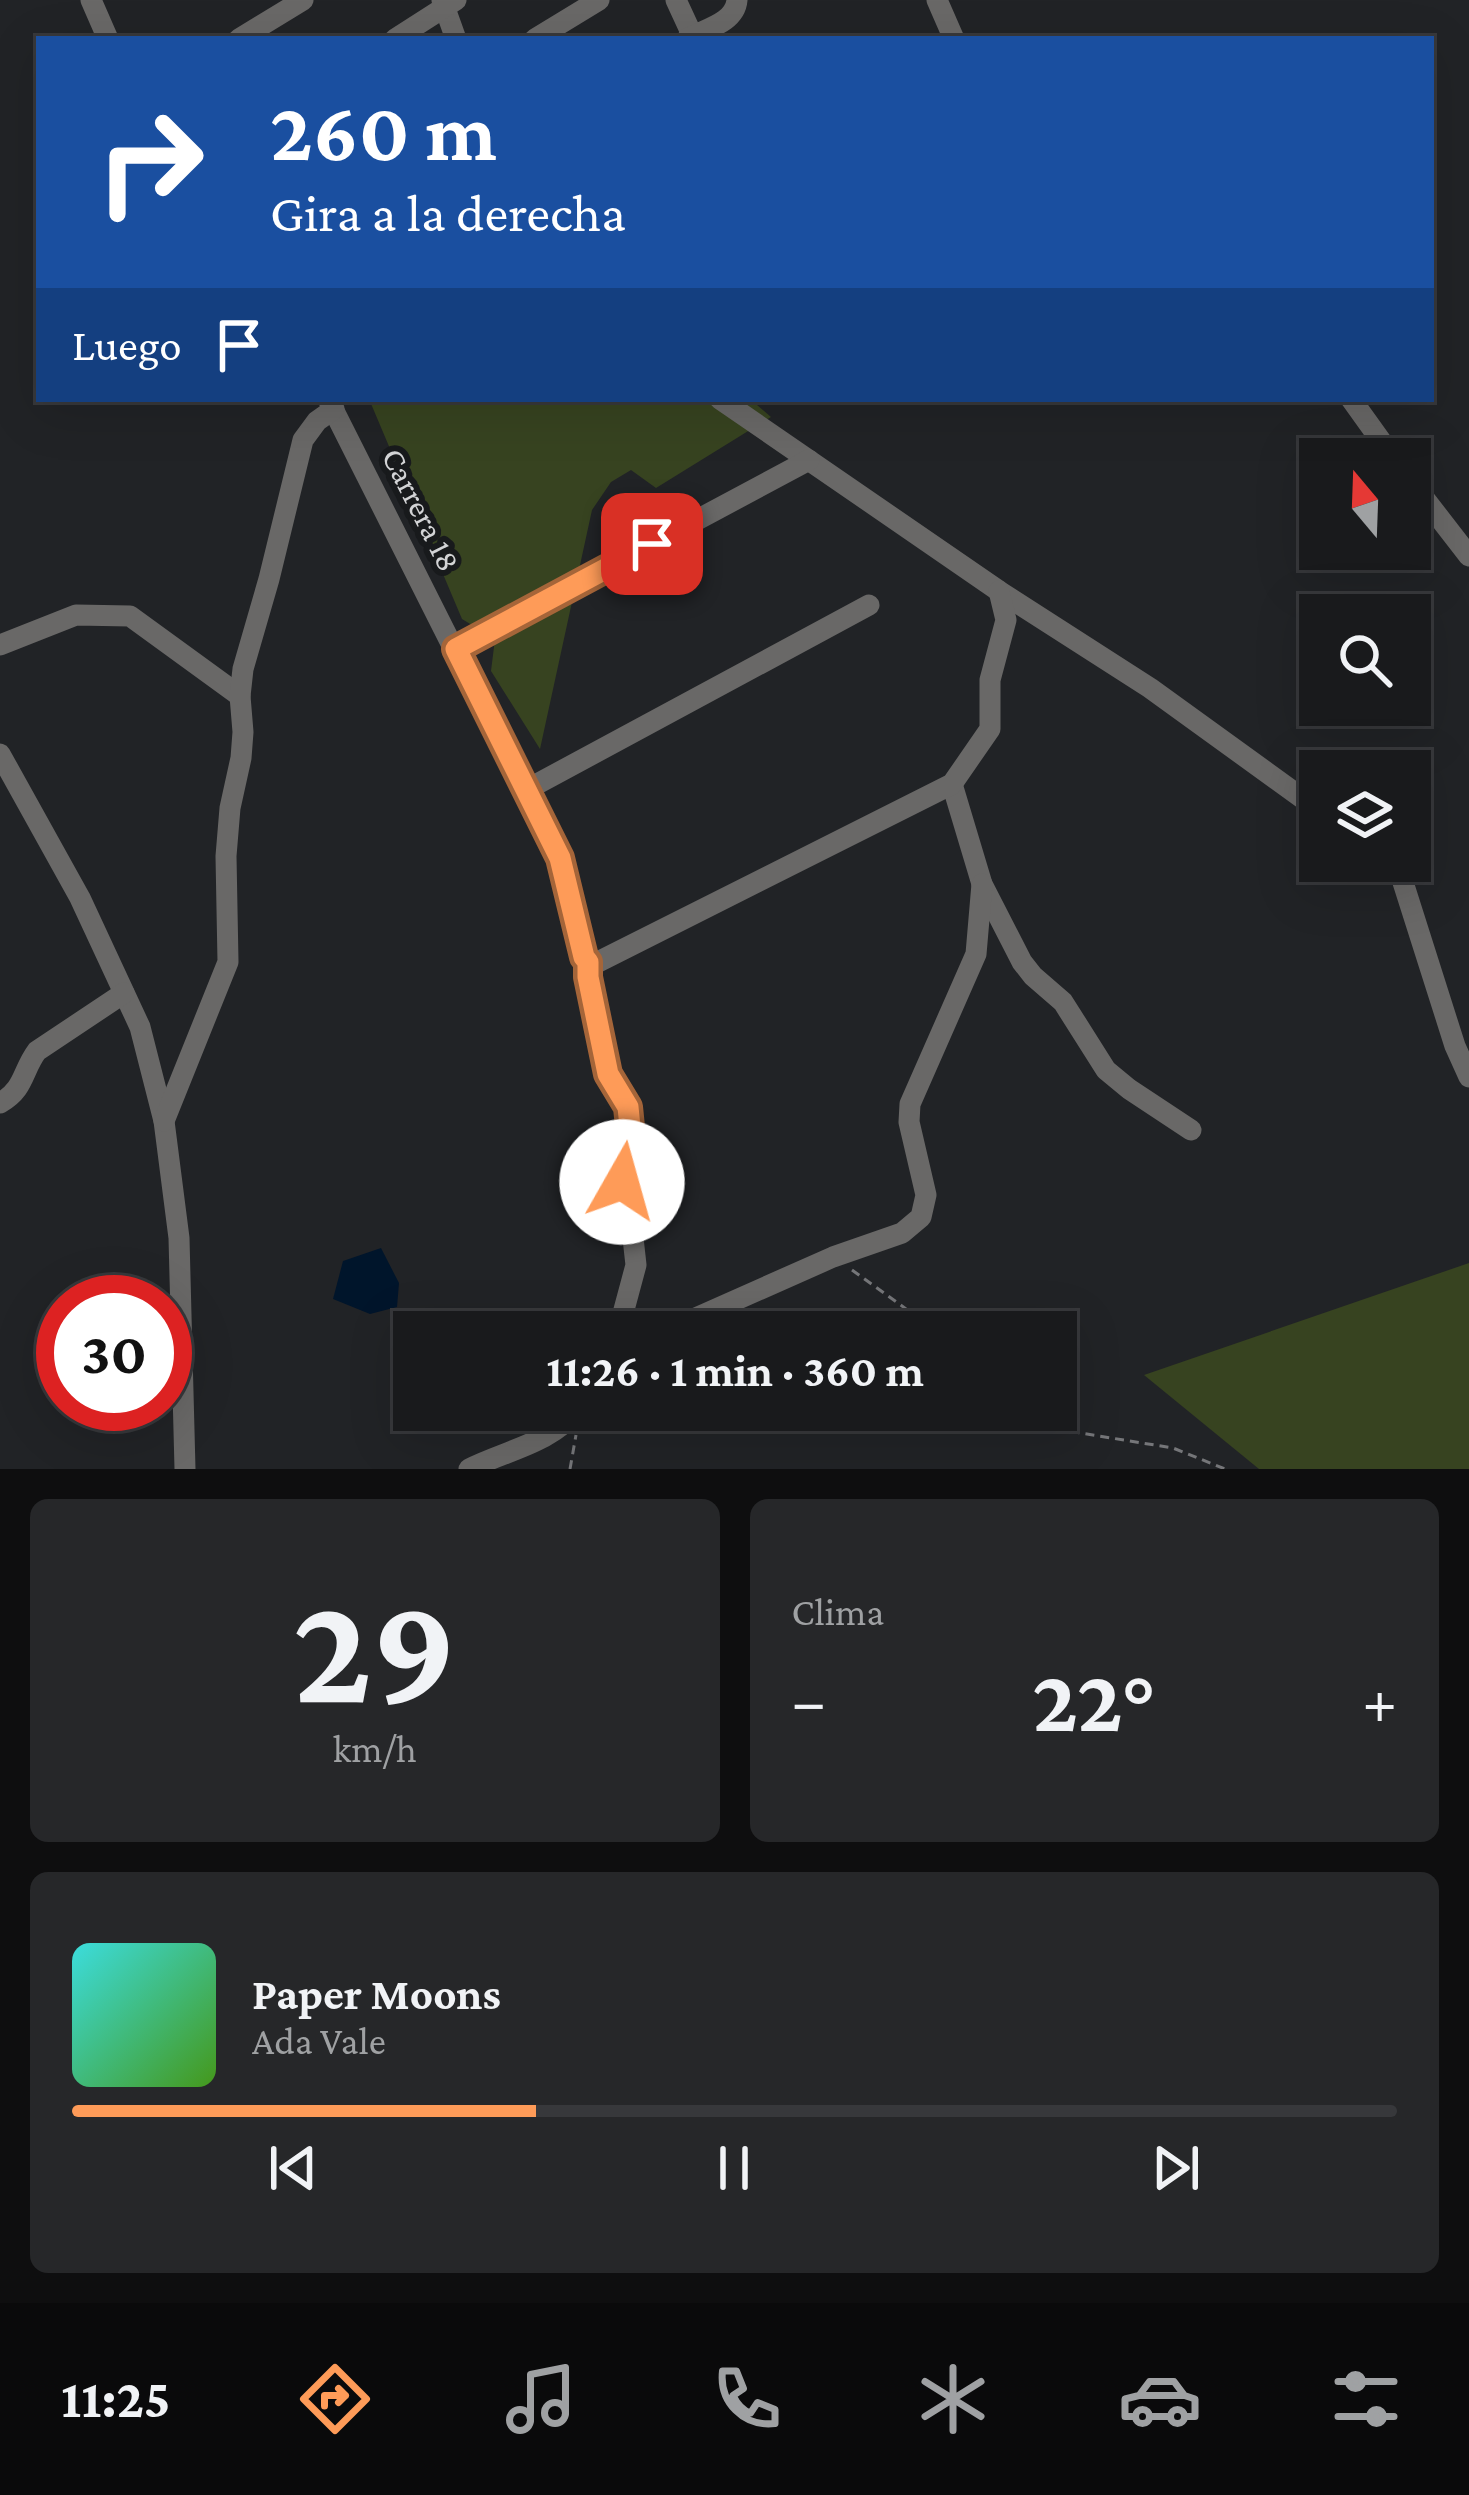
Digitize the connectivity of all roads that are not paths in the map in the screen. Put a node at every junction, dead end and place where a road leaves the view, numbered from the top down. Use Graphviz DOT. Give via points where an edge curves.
graph roads {
  1 [pos="92,0"];
  2 [pos="303,0"];
  3 [pos="599,0"];
  4 [pos="676,0"];
  5 [pos="737,0"];
  6 [pos="937,0"];
  7 [pos="447,2"];
  8 [pos="107,36"];
  9 [pos="244,36"];
  10 [pos="399,36"];
  11 [pos="455,36"];
  12 [pos="541,36"];
  13 [pos="690,36"];
  14 [pos="695,36"];
  15 [pos="954,36"];
  16 [pos="724,402"];
  17 [pos="1353,402"];
  18 [pos="331,404"];
  19 [pos="1379,438"];
  20 [pos="809,460"];
  21 [pos="1431,507"];
  22 [pos="1469,556"];
  23 [pos="999,591"];
  24 [pos="869,605"];
  25 [pos="0,645"];
  26 [pos="456,649"];
  27 [pos="240,696"];
  28 [pos="3,759"];
  29 [pos="952,784"];
  30 [pos="526,790"];
  31 [pos="1299,797"];
  32 [pos="1403,882"];
  33 [pos="982,884"];
  34 [pos="588,962"];
  35 [pos="124,993"];
  36 [pos="1469,1077"];
  37 [pos="0,1103"];
  38 [pos="164,1121"];
  39 [pos="1190,1130"];
  40 [pos="624,1311"];
  41 [pos="711,1311"];
  42 [pos="551,1431"];
  43 [pos="185,1469"];
  44 [pos="470,1469"];
  1 -- 8 [label="street"];
  2 -- 9 [label="street"];
  3 -- 12 [label="street"];
  4 -- 13 [label="street"];
  5 -- 14 [label="street" via="731,17"];
  6 -- 15 [label="street"];
  7 -- 10 [label="street"];
  7 -- 11 [label="street"];
  16 -- 20 [label="street"];
  17 -- 19 [label="street"];
  18 -- 26 [label="street, Carrera 18"];
  18 -- 27 [label="street" via="303,440"];
  20 -- 23 [label="street"];
  20 -- 26 [label="street"];
  21 -- 22 [label="street"];
  23 -- 29 [label="street" via="1006,620 990,680 990,729"];
  23 -- 31 [label="street"];
  24 -- 30 [label="street"];
  25 -- 27 [label="street" via="76,615 130,616"];
  26 -- 30 [label="street, Carrera 18"];
  27 -- 38 [label="street" via="243,732 226,856 228,962"];
  28 -- 35 [label="street"];
  29 -- 33 [label="street"];
  29 -- 34 [label="street"];
  30 -- 34 [label="street, Carrera 18" via="560,858"];
  32 -- 36 [label="street"];
  33 -- 39 [label="street" via="1022,962 1063,1002 1106,1070"];
  33 -- 41 [label="street" via="976,954 910,1105 926,1195 921,1216 902,1233"];
  34 -- 40 [label="street, Carrera 18" via="608,1074 628,1107 622,1182 637,1265"];
  35 -- 37 [label="street" via="38,1051 14,1095"];
  35 -- 38 [label="street"];
  38 -- 43 [label="street" via="179,1238"];
  42 -- 44 [label="street"];
}
